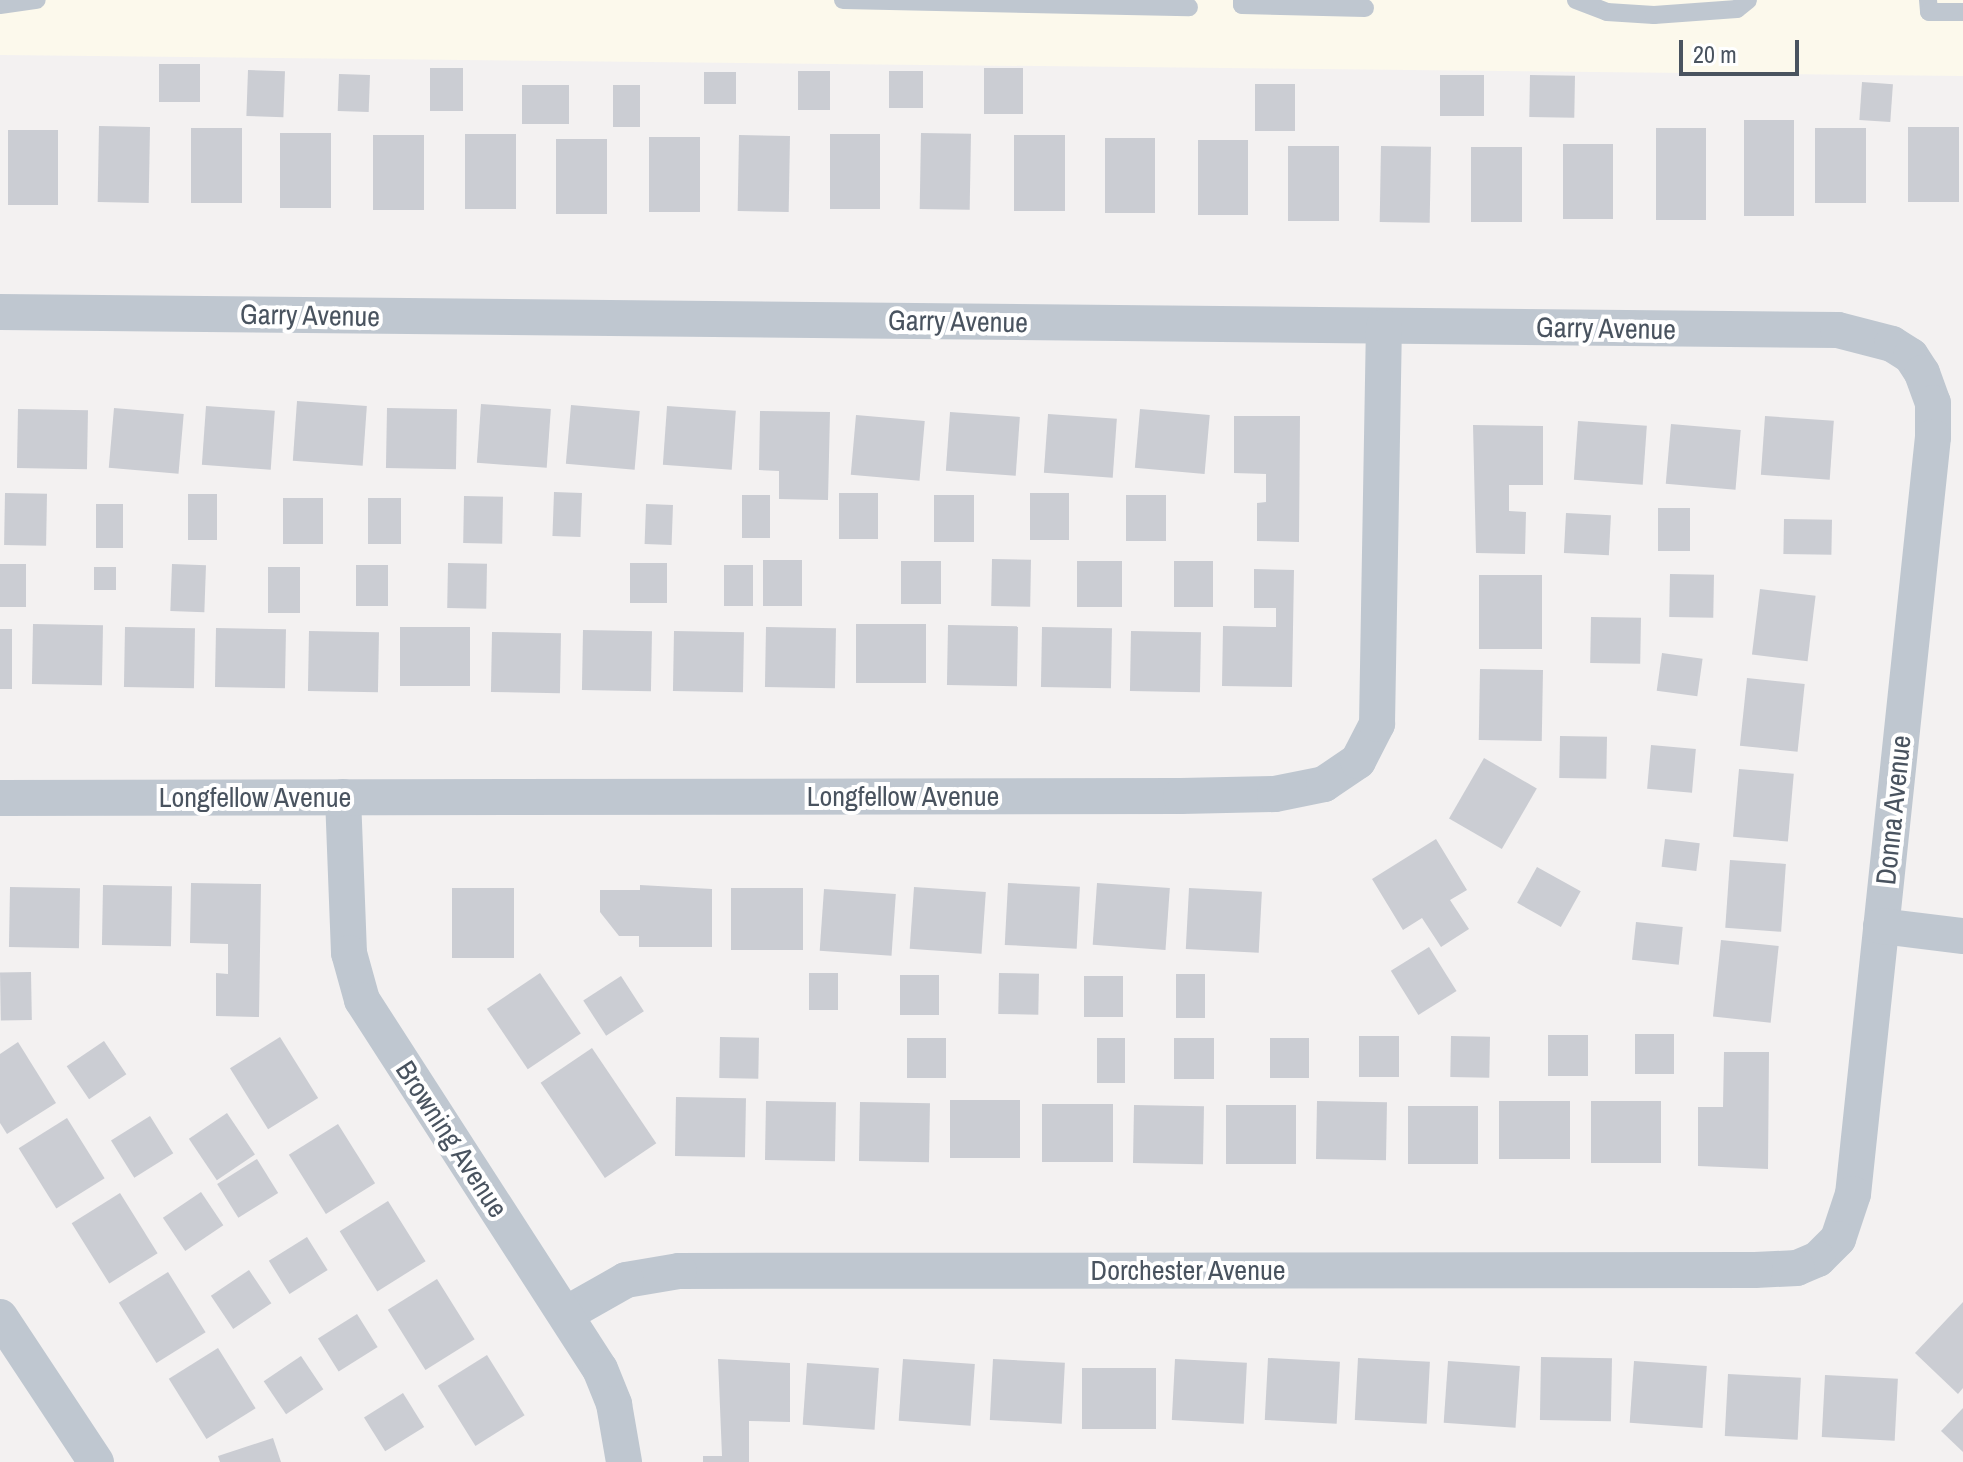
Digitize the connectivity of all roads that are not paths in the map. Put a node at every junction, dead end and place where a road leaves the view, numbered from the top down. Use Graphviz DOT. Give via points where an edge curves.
graph roads {
  1 [pos="37,0"];
  2 [pos="843,0"];
  3 [pos="1242,0"];
  4 [pos="1576,0"];
  5 [pos="1748,0"];
  6 [pos="1928,0"];
  7 [pos="1037,2"];
  8 [pos="0,5"];
  9 [pos="1189,7"];
  10 [pos="1365,8"];
  11 [pos="1963,12"];
  12 [pos="0,312"];
  13 [pos="1384,327"];
  14 [pos="1911,356"];
  15 [pos="343,797"];
  16 [pos="0,798"];
  17 [pos="1881,926"];
  18 [pos="1963,936"];
  19 [pos="1818,1259"];
  20 [pos="566,1314"];
  21 [pos="0,1317"];
  22 [pos="96,1462"];
  23 [pos="624,1462"];
  1 -- 8 [label="lane"];
  2 -- 7 [label="lane"];
  3 -- 10 [label="lane" via="1242,5"];
  4 -- 5 [label="lane" via="1607,12 1654,15 1737,9"];
  6 -- 11 [label="lane" via="1929,12"];
  7 -- 9 [label="lane"];
  12 -- 13 [label="street, Garry Avenue"];
  13 -- 14 [label="street, Garry Avenue" via="1838,330 1869,335"];
  13 -- 15 [label="street, Longfellow Avenue" via="1377,724 1358,761 1324,784 1275,794 1181,796"];
  14 -- 17 [label="street, Donna Avenue" via="1933,403 1933,437"];
  15 -- 16 [label="street, Longfellow Avenue"];
  15 -- 20 [label="street, Browning Avenue" via="349,953 362,1000"];
  17 -- 18 [label="street"];
  17 -- 19 [label="street, Donna Avenue" via="1849,1218"];
  19 -- 20 [label="street, Dorchester Avenue" via="1797,1268 1755,1270 679,1271 626,1280"];
  20 -- 23 [label="street, Browning Avenue" via="614,1404"];
  21 -- 22 [label="street"];
}
